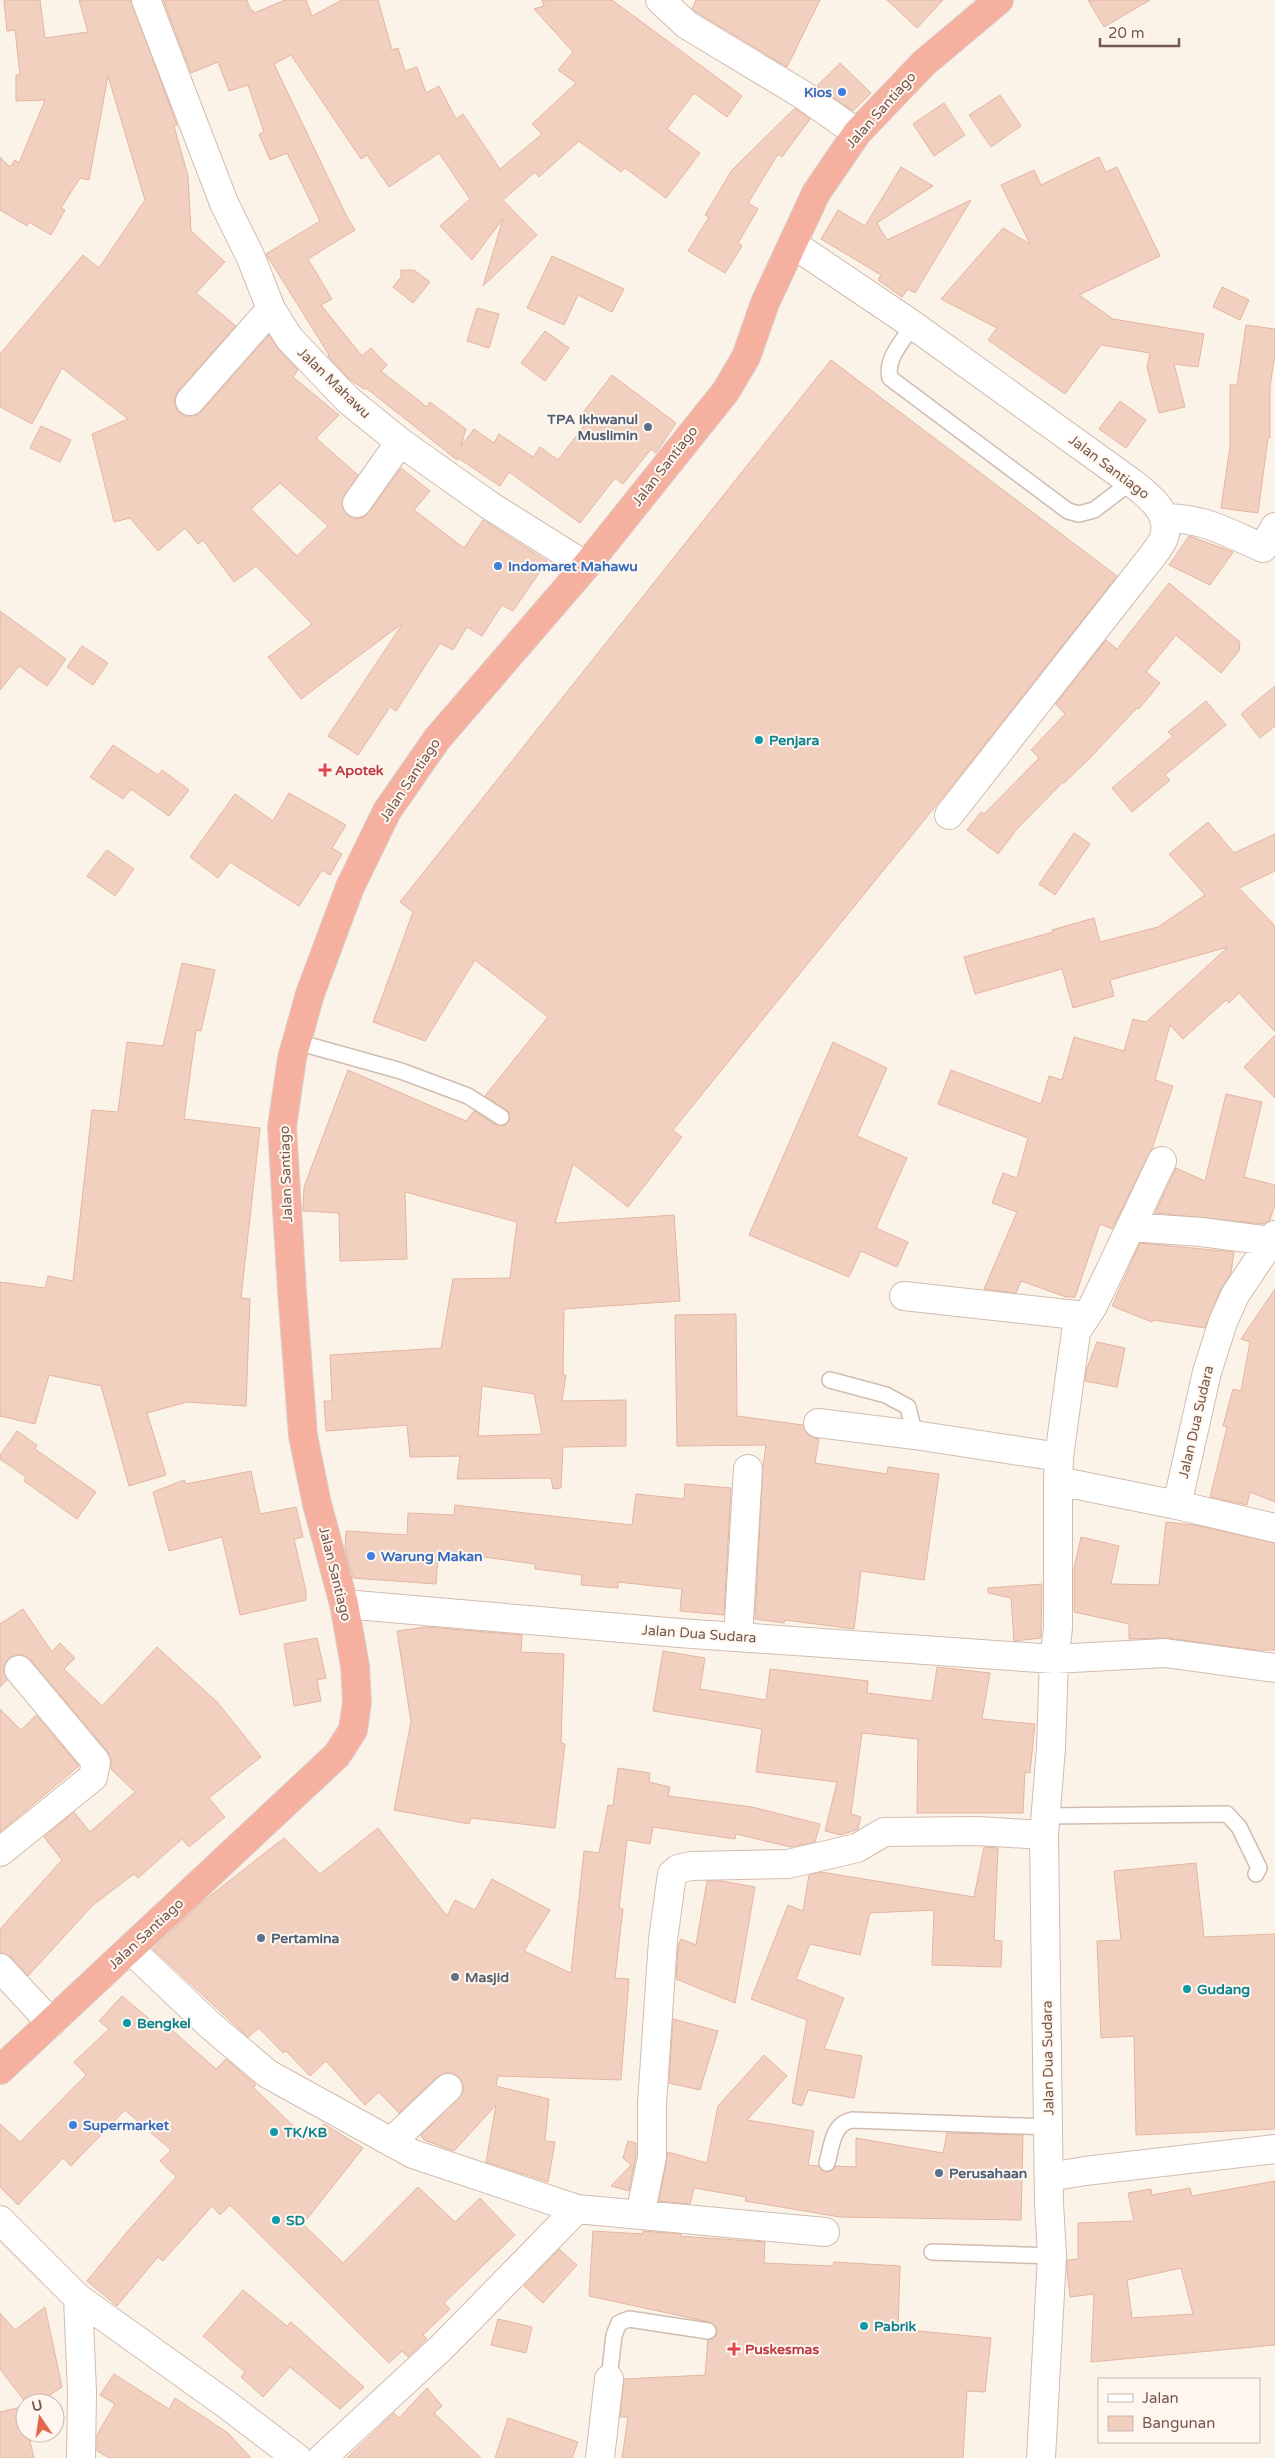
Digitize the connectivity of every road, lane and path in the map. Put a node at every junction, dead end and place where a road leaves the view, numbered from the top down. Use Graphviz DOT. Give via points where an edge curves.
graph roads {
  1 [pos="146,0"];
  2 [pos="660,0"];
  3 [pos="999,0"];
  4 [pos="857,133"];
  5 [pos="793,244"];
  6 [pos="271,309"];
  7 [pos="913,325"];
  8 [pos="190,401"];
  9 [pos="400,442"];
  10 [pos="1131,482"];
  11 [pos="357,503"];
  12 [pos="1164,518"];
  13 [pos="1275,526"];
  14 [pos="586,566"];
  15 [pos="949,815"];
  16 [pos="296,1042"];
  17 [pos="501,1117"];
  18 [pos="1162,1161"];
  19 [pos="1131,1227"];
  20 [pos="1273,1238"];
  21 [pos="904,1296"];
  22 [pos="1085,1316"];
  23 [pos="830,1380"];
  24 [pos="818,1423"];
  25 [pos="915,1435"];
  26 [pos="748,1469"];
  27 [pos="1059,1469"];
  28 [pos="1177,1505"];
  29 [pos="1275,1528"];
  30 [pos="344,1604"];
  31 [pos="738,1637"];
  32 [pos="1054,1659"];
  33 [pos="1275,1668"];
  34 [pos="19,1670"];
  35 [pos="1045,1826"];
  36 [pos="0,1852"];
  37 [pos="1256,1874"];
  38 [pos="130,1949"];
  39 [pos="0,1968"];
  40 [pos="50,2023"];
  41 [pos="0,2070"];
  42 [pos="448,2088"];
  43 [pos="1049,2127"];
  44 [pos="391,2142"];
  45 [pos="1275,2149"];
  46 [pos="827,2163"];
  47 [pos="1049,2177"];
  48 [pos="577,2209"];
  49 [pos="640,2215"];
  50 [pos="0,2220"];
  51 [pos="825,2232"];
  52 [pos="932,2252"];
  53 [pos="1052,2256"];
  54 [pos="78,2298"];
  55 [pos="708,2331"];
  56 [pos="609,2379"];
  57 [pos="81,2458"];
  58 [pos="297,2458"];
  59 [pos="322,2458"];
  60 [pos="600,2458"];
  61 [pos="1041,2458"];
  1 -- 6 [label="street, Jalan Mahawu" via="224,203"];
  2 -- 4 [label="street" via="687,25 803,94"];
  3 -- 4 [label="highway, Jalan Santiago" via="924,63"];
  4 -- 5 [label="highway, Jalan Santiago" via="816,193"];
  5 -- 7 [label="street, Jalan Santiago"];
  5 -- 14 [label="highway, Jalan Santiago" via="764,303 746,357 726,391"];
  6 -- 8 [label="street"];
  6 -- 9 [label="street, Jalan Mahawu" via="289,338 322,375"];
  7 -- 10 [label="street, Jalan Santiago"];
  7 -- 10 [label="lane" via="890,361 890,378 1068,511 1079,514 1094,510"];
  9 -- 11 [label="street"];
  9 -- 14 [label="street, Jalan Mahawu" via="489,505"];
  10 -- 12 [label="street, Jalan Santiago" via="1151,497"];
  12 -- 13 [label="street" via="1208,522 1263,548"];
  12 -- 15 [label="street" via="1163,539 1142,569"];
  14 -- 16 [label="highway, Jalan Santiago" via="437,739 387,810 350,887 310,994"];
  16 -- 17 [label="lane" via="401,1071 468,1096"];
  16 -- 30 [label="highway, Jalan Santiago" via="282,1127 303,1436 317,1504"];
  18 -- 19 [label="street, Jalan Dua Sudara"];
  19 -- 20 [label="street"];
  19 -- 22 [label="street, Jalan Dua Sudara" via="1093,1306"];
  20 -- 28 [label="street, Jalan Dua Sudara" via="1236,1295 1223,1322 1207,1372"];
  21 -- 22 [label="street"];
  22 -- 27 [label="street, Jalan Dua Sudara" via="1076,1332"];
  23 -- 25 [label="lane" via="886,1394 908,1407"];
  24 -- 25 [label="street"];
  25 -- 27 [label="street"];
  26 -- 31 [label="street"];
  27 -- 28 [label="street"];
  27 -- 32 [label="street, Jalan Dua Sudara" via="1058,1628"];
  28 -- 29 [label="street"];
  30 -- 31 [label="street, Jalan Dua Sudara"];
  30 -- 38 [label="highway, Jalan Santiago" via="357,1702 353,1730 337,1756"];
  31 -- 32 [label="street, Jalan Dua Sudara"];
  32 -- 33 [label="street" via="1166,1653"];
  32 -- 35 [label="street, Jalan Dua Sudara"];
  34 -- 36 [label="street" via="96,1762 93,1777"];
  35 -- 37 [label="lane" via="1227,1814 1239,1827 1259,1868"];
  35 -- 43 [label="street, Jalan Dua Sudara"];
  35 -- 49 [label="street" via="978,1831 884,1832 857,1848 788,1864 691,1866 675,1871 663,1940 652,2104 652,2157"];
  38 -- 40 [label="highway, Jalan Santiago"];
  38 -- 44 [label="street" via="211,2026 268,2074"];
  39 -- 40 [label="street"];
  40 -- 41 [label="highway, Jalan Santiago"];
  42 -- 44 [label="street"];
  43 -- 46 [label="lane" via="852,2120 837,2127"];
  43 -- 47 [label="street, Jalan Dua Sudara"];
  44 -- 48 [label="street" via="413,2154"];
  45 -- 47 [label="street" via="1085,2170"];
  47 -- 53 [label="street, Jalan Dua Sudara"];
  48 -- 49 [label="street"];
  48 -- 59 [label="street" via="442,2347"];
  49 -- 51 [label="street"];
  50 -- 54 [label="street"];
  52 -- 53 [label="lane"];
  53 -- 61 [label="street, Jalan Dua Sudara"];
  54 -- 57 [label="street"];
  54 -- 58 [label="street"];
  55 -- 56 [label="lane" via="629,2319 618,2323"];
  56 -- 60 [label="street"];
}
